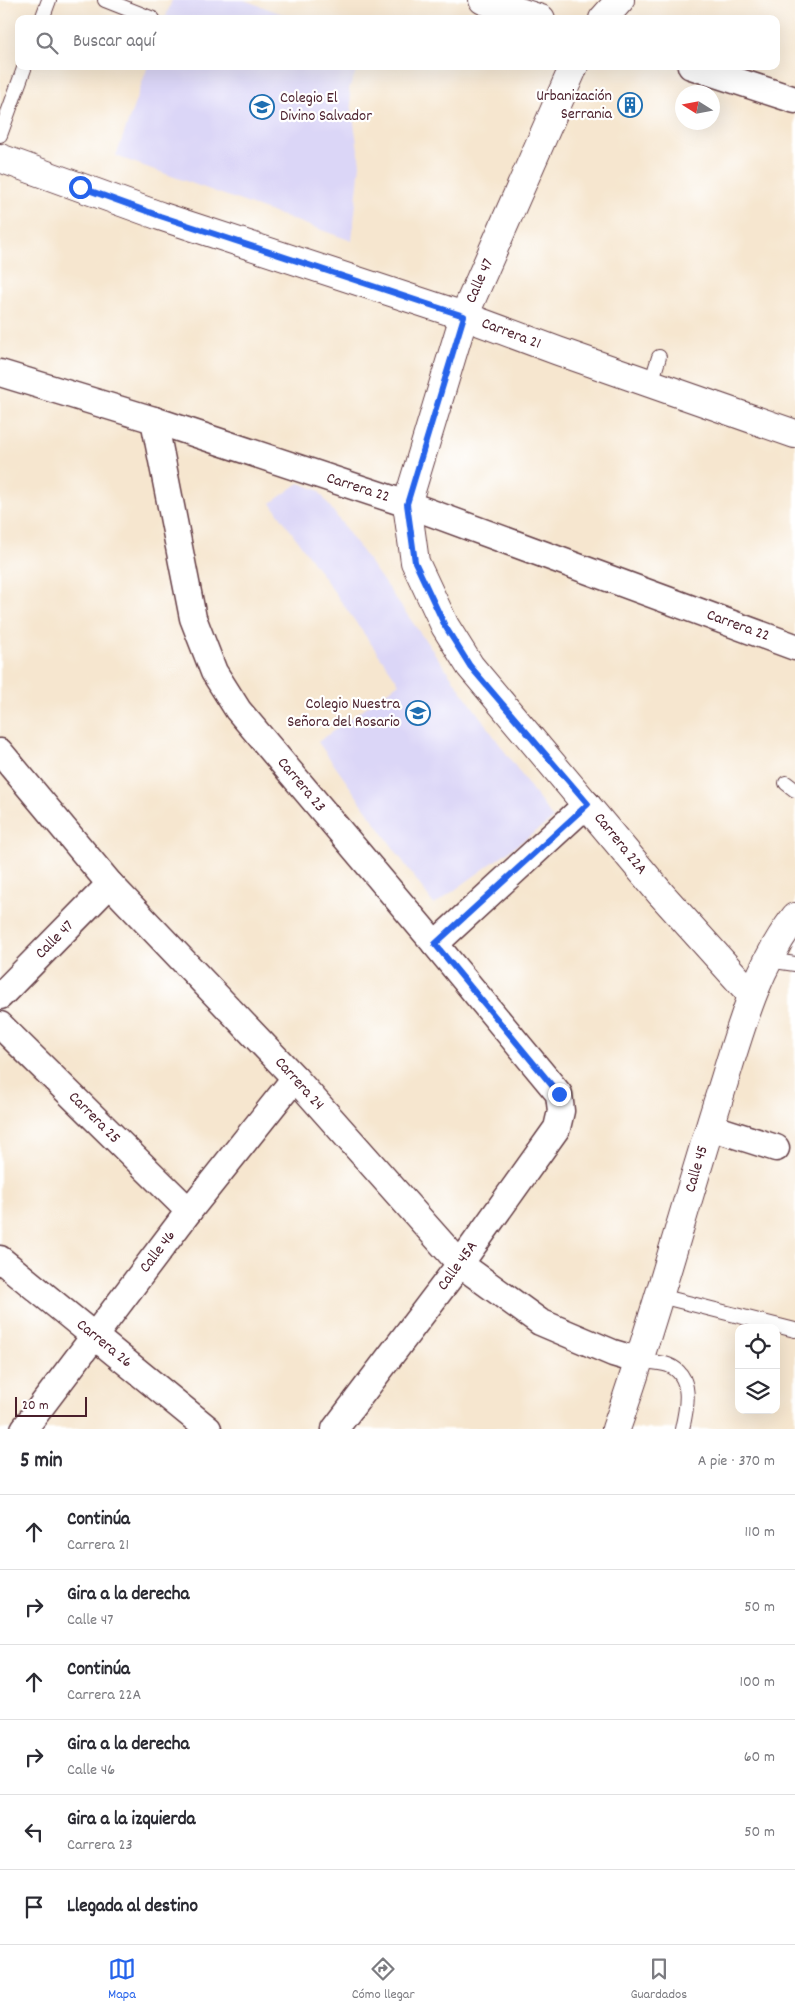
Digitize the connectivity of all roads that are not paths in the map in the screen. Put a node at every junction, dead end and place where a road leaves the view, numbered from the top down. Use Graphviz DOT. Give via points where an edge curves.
graph roads {
  1 [pos="49,0"];
  2 [pos="105,0"];
  3 [pos="482,0"];
  4 [pos="620,0"];
  5 [pos="43,15"];
  6 [pos="143,15"];
  7 [pos="529,15"];
  8 [pos="607,15"];
  9 [pos="24,70"];
  10 [pos="572,70"];
  11 [pos="703,70"];
  12 [pos="795,100"];
  13 [pos="0,135"];
  14 [pos="0,158"];
  15 [pos="464,316"];
  16 [pos="659,357"];
  17 [pos="0,373"];
  18 [pos="650,383"];
  19 [pos="154,420"];
  20 [pos="795,434"];
  21 [pos="407,504"];
  22 [pos="795,648"];
  23 [pos="0,752"];
  24 [pos="588,804"];
  25 [pos="110,884"];
  26 [pos="795,916"];
  27 [pos="435,944"];
  28 [pos="768,960"];
  29 [pos="795,964"];
  30 [pos="751,994"];
  31 [pos="0,996"];
  32 [pos="0,1025"];
  33 [pos="295,1078"];
  34 [pos="559,1094"];
  35 [pos="710,1127"];
  36 [pos="776,1148"];
  37 [pos="189,1211"];
  38 [pos="0,1259"];
  39 [pos="460,1264"];
  40 [pos="660,1296"];
  41 [pos="795,1330"];
  42 [pos="95,1337"];
  43 [pos="640,1361"];
  44 [pos="24,1429"];
  45 [pos="208,1429"];
  46 [pos="335,1429"];
  47 [pos="616,1429"];
  48 [pos="682,1429"];
  1 -- 5 [label="lane"];
  2 -- 6 [label="lane"];
  3 -- 7 [label="street"];
  4 -- 8 [label="street"];
  9 -- 13 [label="lane"];
  10 -- 15 [label="street, Calle 47"];
  11 -- 12 [label="street"];
  14 -- 15 [label="street, Carrera 21" via="169,219"];
  15 -- 18 [label="street, Carrera 21"];
  15 -- 21 [label="street, Calle 47"];
  16 -- 18 [label="lane"];
  17 -- 19 [label="street, Carrera 22"];
  18 -- 20 [label="street, Carrera 21"];
  19 -- 21 [label="street, Carrera 22"];
  19 -- 27 [label="street, Carrera 23" via="193,618 214,672 238,710"];
  21 -- 22 [label="street, Carrera 22"];
  21 -- 24 [label="street, Carrera 22A" via="415,562 445,626 470,666"];
  23 -- 25 [label="street, Carrera 24"];
  24 -- 27 [label="street"];
  24 -- 30 [label="street, Carrera 22A" via="661,894"];
  25 -- 31 [label="street, Calle 47"];
  25 -- 33 [label="street, Carrera 24"];
  26 -- 28 [label="street, Calle 45"];
  27 -- 34 [label="street, Carrera 23"];
  28 -- 29 [label="lane"];
  28 -- 30 [label="street, Calle 45"];
  30 -- 35 [label="street, Calle 45"];
  32 -- 37 [label="street, Carrera 25"];
  33 -- 37 [label="street, Calle 46"];
  33 -- 39 [label="street, Carrera 24"];
  34 -- 39 [label="street, Calle 45A" via="562,1110 557,1128"];
  35 -- 36 [label="street"];
  35 -- 40 [label="street, Calle 45"];
  37 -- 42 [label="street, Calle 46"];
  38 -- 42 [label="street, Carrera 26"];
  39 -- 43 [label="street, Carrera 24" via="540,1322"];
  39 -- 46 [label="street, Calle 45A"];
  40 -- 41 [label="lane"];
  40 -- 43 [label="street, Calle 45"];
  42 -- 44 [label="street, Calle 46"];
  42 -- 45 [label="street, Carrera 26"];
  43 -- 47 [label="street, Calle 45"];
  43 -- 48 [label="lane" via="668,1365 683,1376 687,1392"];
}
